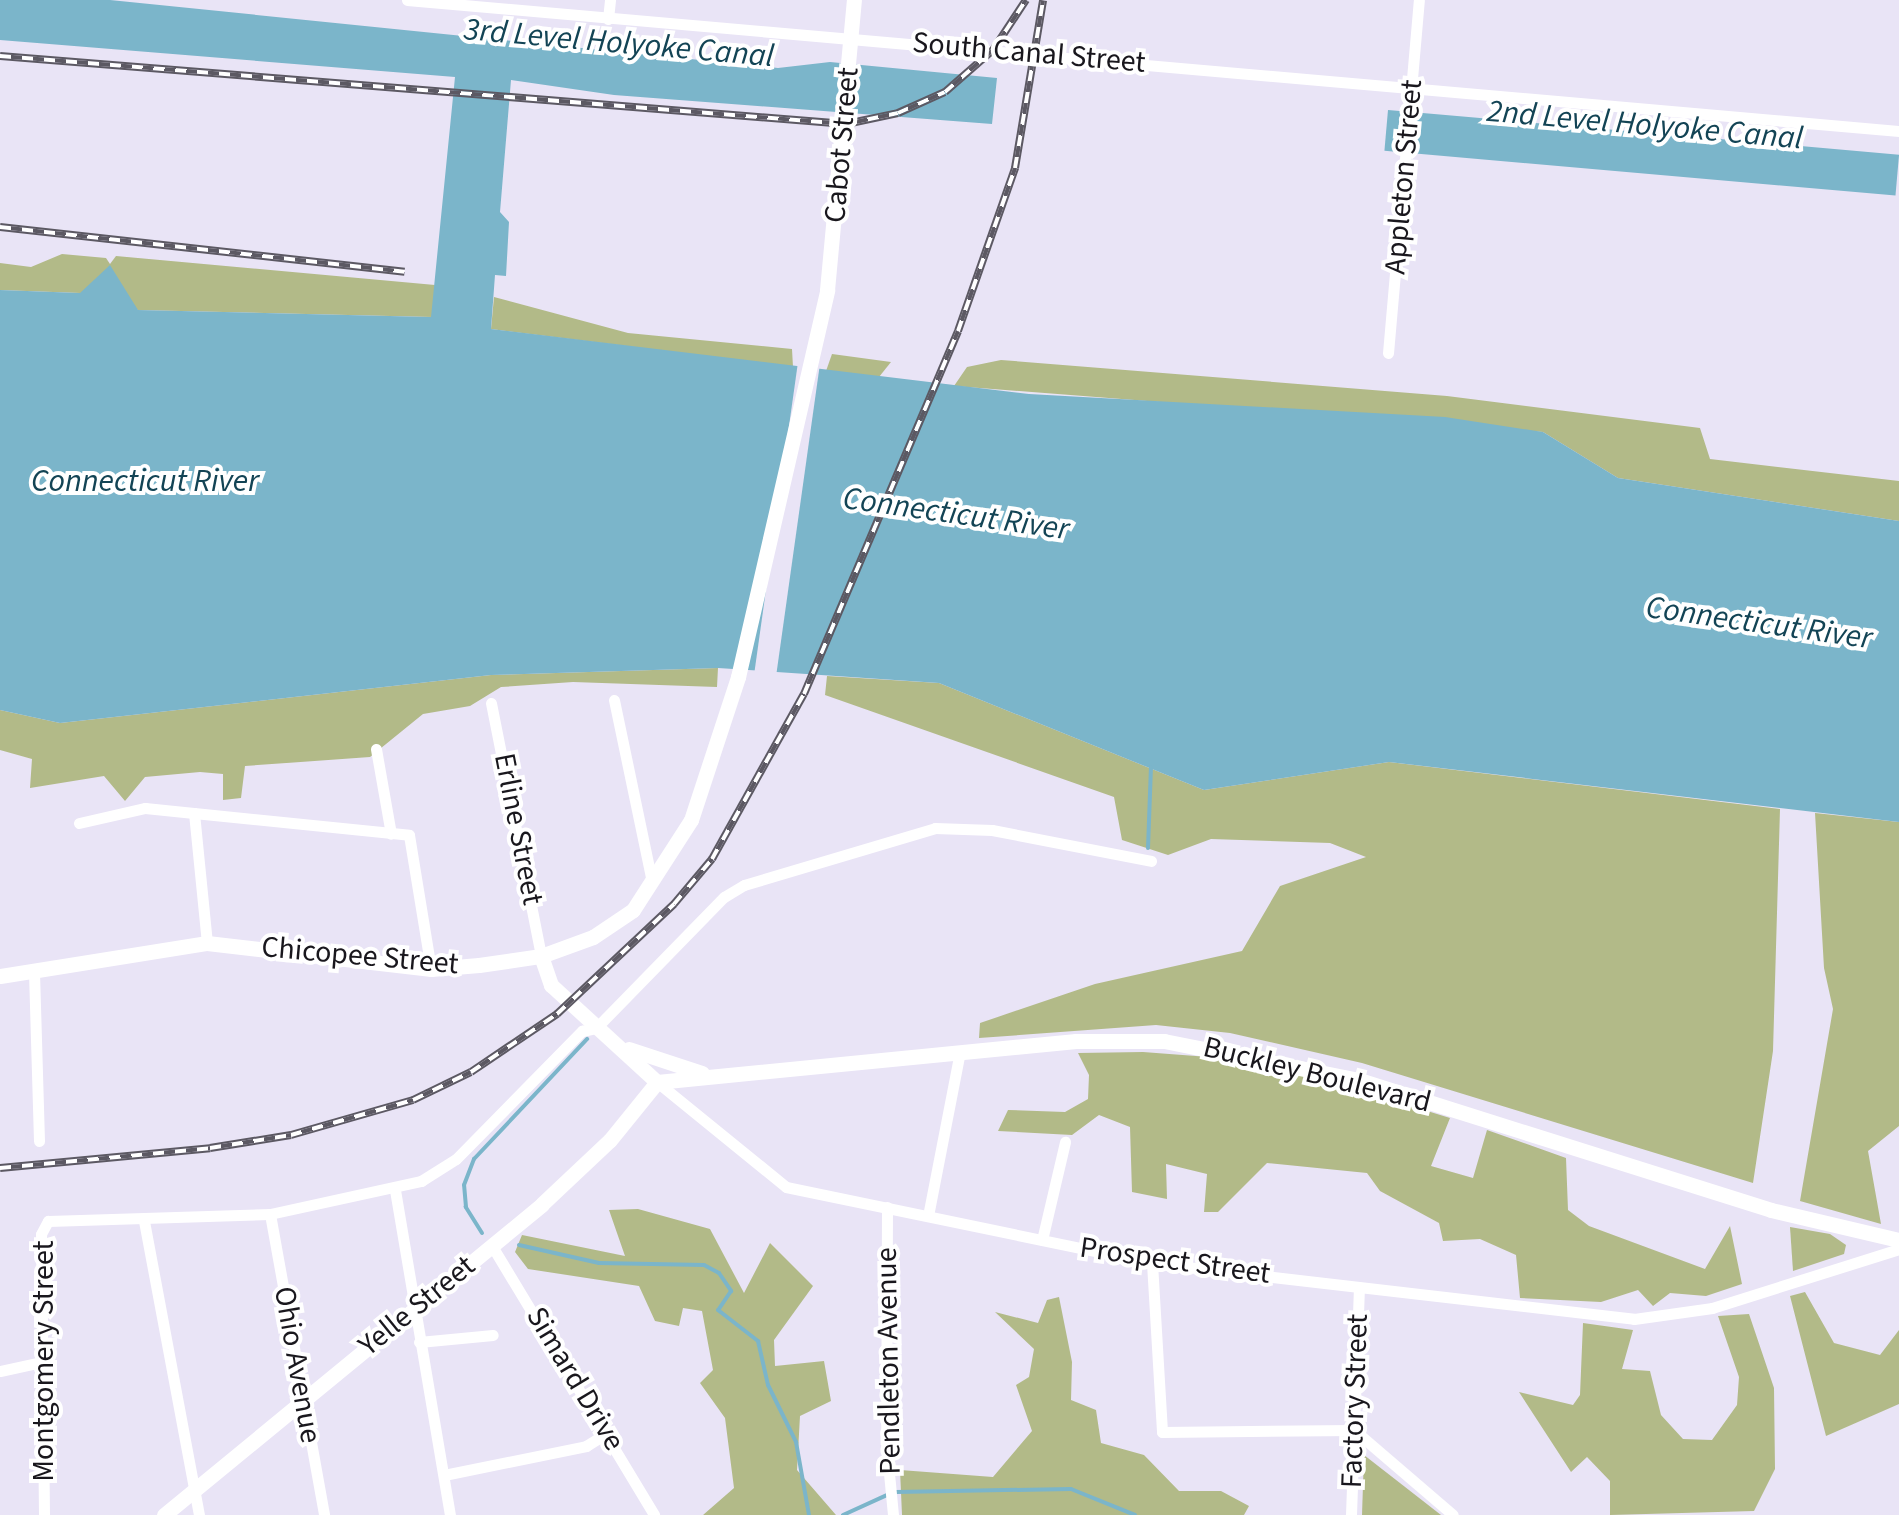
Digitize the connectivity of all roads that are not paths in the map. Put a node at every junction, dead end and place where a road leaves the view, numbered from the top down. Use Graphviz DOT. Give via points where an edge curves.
graph roads {
  1 [pos="407,0"];
  2 [pos="610,0"];
  3 [pos="854,0"];
  4 [pos="1419,0"];
  5 [pos="608,19"];
  6 [pos="851,44"];
  7 [pos="1410,93"];
  8 [pos="1899,132"];
  9 [pos="1388,353"];
  10 [pos="775,517"];
  11 [pos="614,700"];
  12 [pos="491,703"];
  13 [pos="376,750"];
  14 [pos="194,813"];
  15 [pos="79,823"];
  16 [pos="390,834"];
  17 [pos="1152,861"];
  18 [pos="652,884"];
  19 [pos="207,944"];
  20 [pos="541,956"];
  21 [pos="431,968"];
  22 [pos="34,972"];
  23 [pos="0,976"];
  24 [pos="602,1034"];
  25 [pos="960,1052"];
  26 [pos="720,1077"];
  27 [pos="657,1082"];
  28 [pos="39,1142"];
  29 [pos="1065,1142"];
  30 [pos="395,1190"];
  31 [pos="887,1207"];
  32 [pos="270,1214"];
  33 [pos="928,1216"];
  34 [pos="144,1221"];
  35 [pos="1042,1240"];
  36 [pos="1899,1240"];
  37 [pos="492,1246"];
  38 [pos="1899,1250"];
  39 [pos="1152,1263"];
  40 [pos="1359,1287"];
  41 [pos="414,1308"];
  42 [pos="493,1335"];
  43 [pos="419,1342"];
  44 [pos="42,1362"];
  45 [pos="0,1371"];
  46 [pos="303,1398"];
  47 [pos="1354,1430"];
  48 [pos="608,1432"];
  49 [pos="444,1475"];
  50 [pos="194,1488"];
  51 [pos="44,1515"];
  52 [pos="164,1515"];
  53 [pos="198,1515"];
  54 [pos="324,1515"];
  55 [pos="450,1515"];
  56 [pos="654,1515"];
  57 [pos="893,1515"];
  58 [pos="1352,1515"];
  59 [pos="1453,1515"];
  1 -- 5 [label="street, South Canal Street"];
  2 -- 5 [label="street"];
  3 -- 6 [label="main road, Cabot Street"];
  4 -- 7 [label="street, Appleton Street"];
  5 -- 6 [label="street, South Canal Street"];
  6 -- 7 [label="street, South Canal Street"];
  6 -- 10 [label="main road, Cabot Street" via="827,290"];
  7 -- 8 [label="street, South Canal Street"];
  7 -- 9 [label="street, Appleton Street"];
  10 -- 18 [label="main road, Chicopee Street" via="738,677 691,820"];
  11 -- 18 [label="street"];
  12 -- 20 [label="street, Erline Street"];
  13 -- 16 [label="street"];
  14 -- 15 [label="street" via="145,808"];
  14 -- 16 [label="street"];
  14 -- 19 [label="street"];
  16 -- 21 [label="street" via="409,835"];
  17 -- 24 [label="street, Montgomery Street" via="962,827 935,828 827,858 724,896"];
  18 -- 20 [label="main road, Chicopee Street" via="618,922"];
  19 -- 21 [label="main road, Chicopee Street"];
  19 -- 22 [label="main road, Chicopee Street"];
  20 -- 21 [label="main road, Chicopee Street"];
  20 -- 24 [label="main road, Prospect Street" via="551,985"];
  22 -- 23 [label="main road, Chicopee Street"];
  22 -- 28 [label="street"];
  24 -- 26 [label="main road" via="654,1061"];
  24 -- 27 [label="main road, Prospect Street"];
  24 -- 30 [label="street, Montgomery Street" via="582,1031 456,1159"];
  25 -- 26 [label="main road, Buckley Boulevard"];
  25 -- 33 [label="street"];
  25 -- 36 [label="main road, Buckley Boulevard" via="1164,1041 1302,1064 1771,1210"];
  26 -- 27 [label="main road, Buckley Boulevard"];
  27 -- 31 [label="street, Prospect Street" via="774,1182"];
  27 -- 37 [label="main road, Yelle Street" via="610,1140"];
  29 -- 35 [label="street"];
  30 -- 32 [label="street, Montgomery Street"];
  30 -- 41 [label="street"];
  31 -- 33 [label="street, Prospect Street"];
  31 -- 57 [label="street, Pendleton Avenue"];
  32 -- 34 [label="street, Montgomery Street"];
  32 -- 46 [label="street, Ohio Avenue"];
  33 -- 35 [label="street, Prospect Street"];
  34 -- 44 [label="street, Montgomery Street" via="56,1219 44,1226"];
  34 -- 50 [label="street"];
  35 -- 39 [label="street, Prospect Street"];
  37 -- 41 [label="main road, Yelle Street"];
  37 -- 48 [label="street, Simard Drive"];
  38 -- 40 [label="street, Prospect Street" via="1712,1308 1650,1318"];
  39 -- 40 [label="street, Prospect Street"];
  39 -- 47 [label="street" via="1162,1432"];
  40 -- 47 [label="street, Factory Street"];
  41 -- 43 [label="street"];
  41 -- 46 [label="main road, Yelle Street"];
  42 -- 43 [label="street"];
  43 -- 49 [label="street"];
  44 -- 45 [label="street"];
  44 -- 51 [label="street, Montgomery Street"];
  46 -- 50 [label="main road, Yelle Street"];
  46 -- 54 [label="street, Ohio Avenue"];
  47 -- 58 [label="street, Factory Street"];
  47 -- 59 [label="street"];
  48 -- 49 [label="street" via="586,1446"];
  48 -- 56 [label="street, Simard Drive"];
  49 -- 55 [label="street"];
  50 -- 52 [label="main road, Yelle Street"];
  50 -- 53 [label="street"];
}
